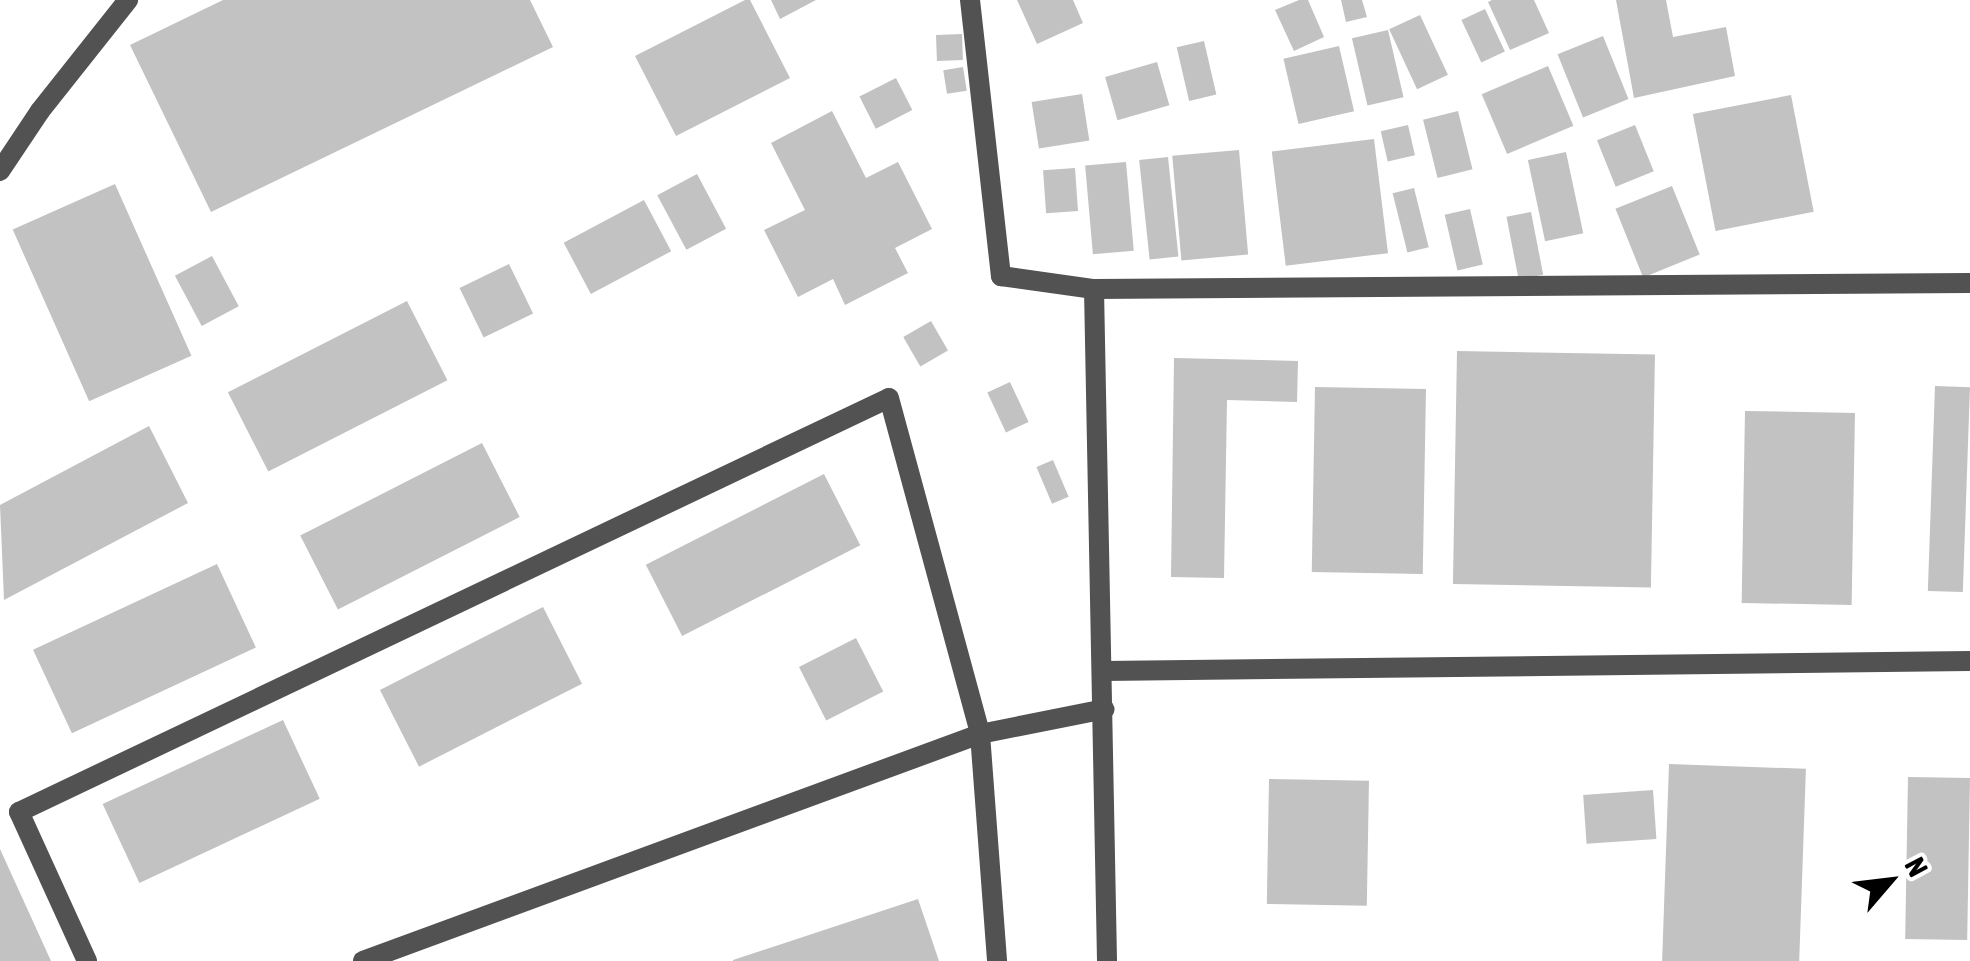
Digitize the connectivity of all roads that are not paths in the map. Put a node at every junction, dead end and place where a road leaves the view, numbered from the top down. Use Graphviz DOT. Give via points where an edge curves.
graph roads {
  1 [pos="128,0"];
  2 [pos="970,0"];
  3 [pos="0,171"];
  4 [pos="1970,284"];
  5 [pos="1094,289"];
  6 [pos="1970,661"];
  7 [pos="1104,671"];
  8 [pos="1105,709"];
  9 [pos="980,734"];
  10 [pos="87,961"];
  11 [pos="362,961"];
  12 [pos="997,961"];
  13 [pos="1107,961"];
  1 -- 3 [label="street"];
  2 -- 5 [label="street" via="1001,276"];
  4 -- 5 [label="street"];
  5 -- 7 [label="street"];
  6 -- 7 [label="street"];
  7 -- 8 [label="street"];
  8 -- 9 [label="street"];
  8 -- 13 [label="street"];
  9 -- 10 [label="street" via="888,398 18,812"];
  9 -- 11 [label="street"];
  9 -- 12 [label="street"];
}
